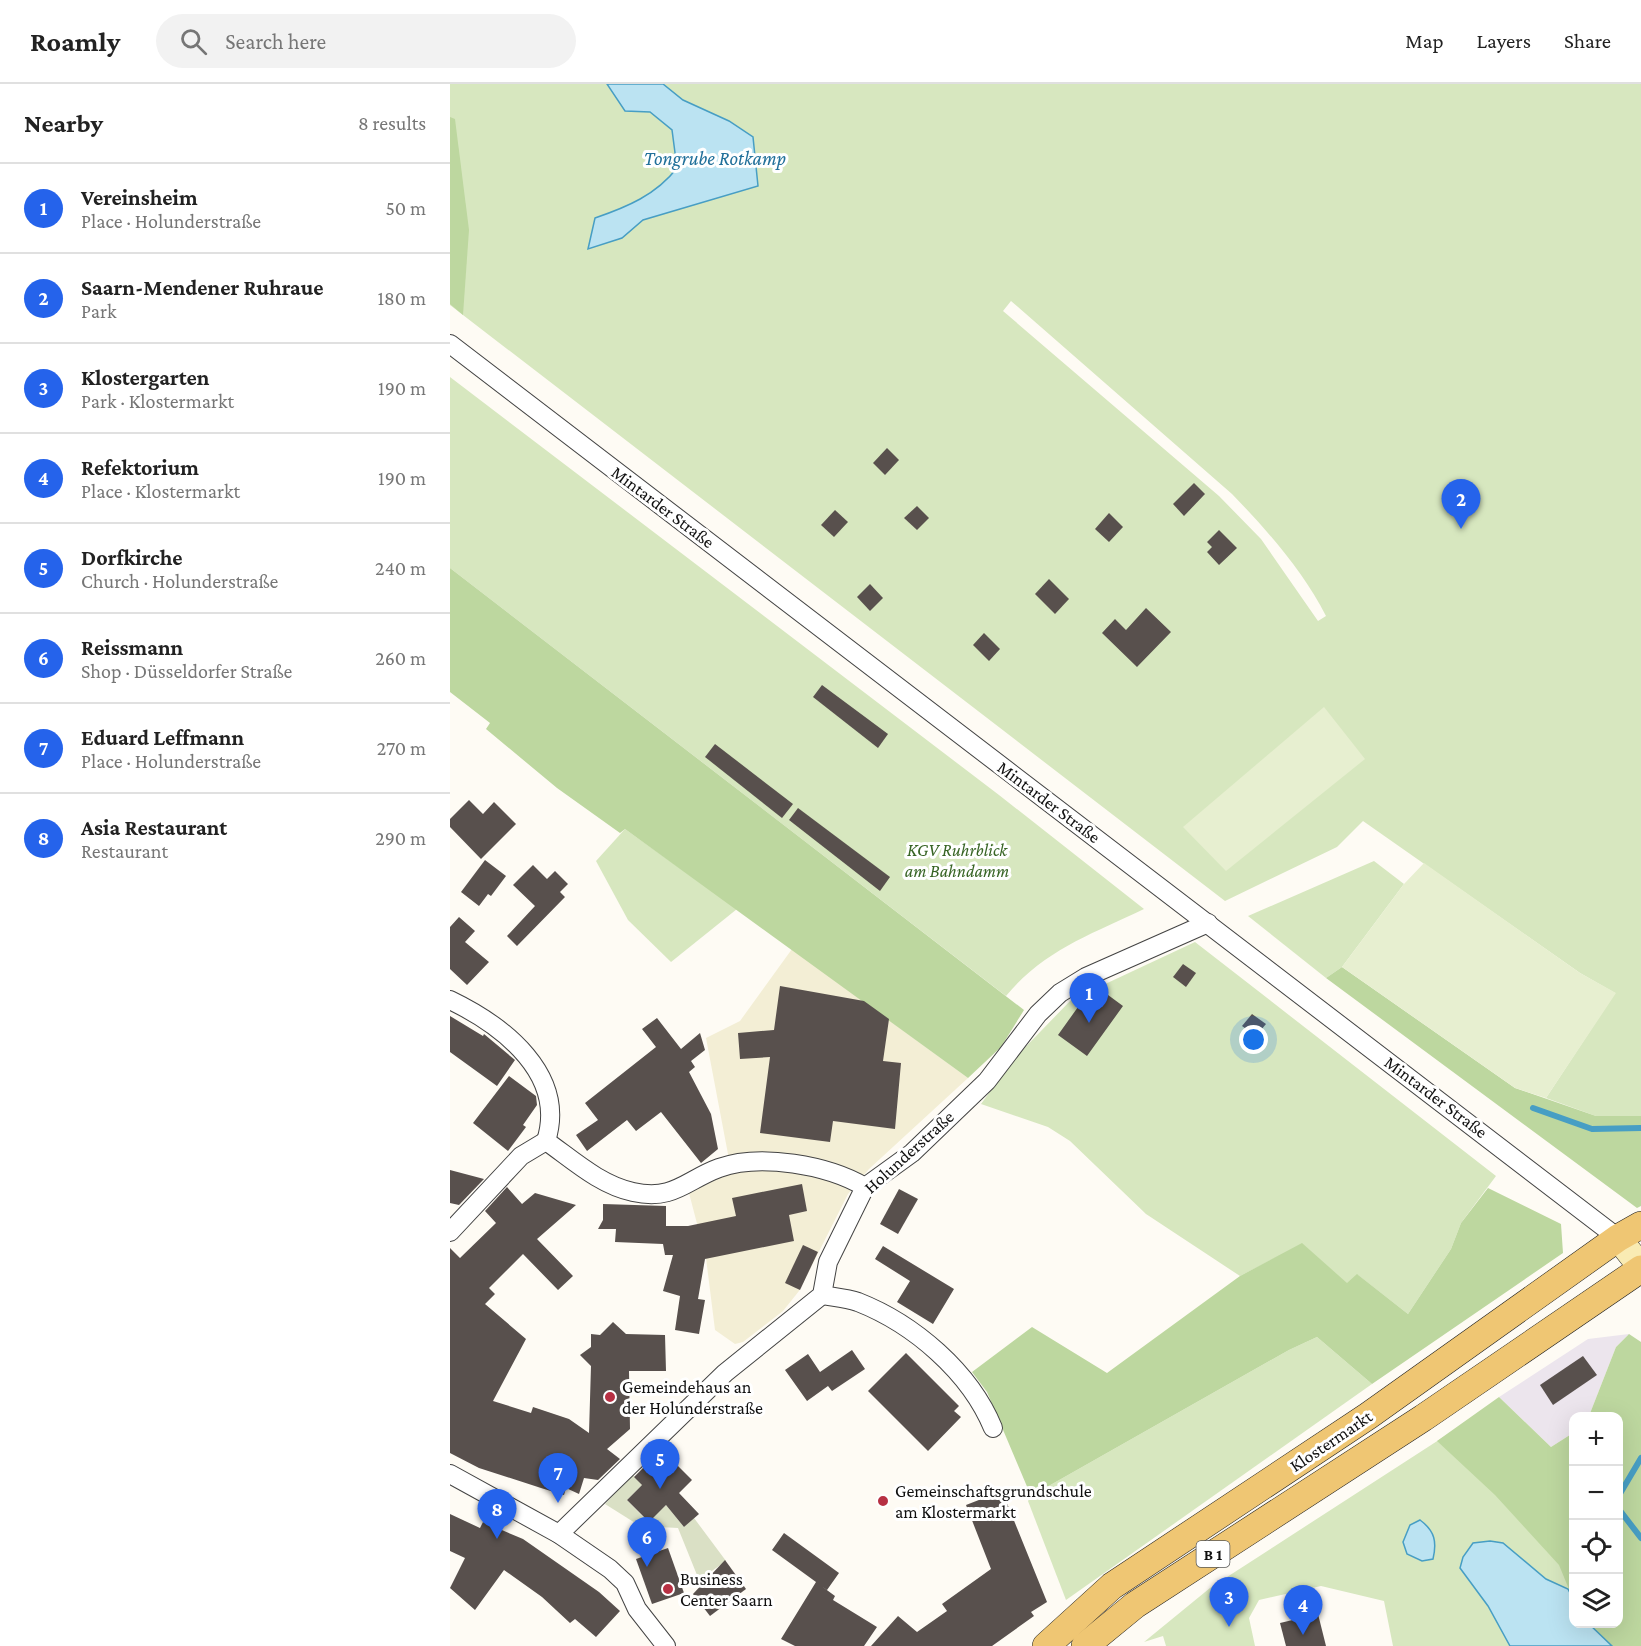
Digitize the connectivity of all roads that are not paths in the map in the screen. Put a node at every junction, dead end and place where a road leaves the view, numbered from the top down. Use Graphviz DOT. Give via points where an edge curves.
graph roads {
  1 [pos="450,344"];
  2 [pos="1208,923"];
  3 [pos="450,1000"];
  4 [pos="546,1141"];
  5 [pos="866,1187"];
  6 [pos="450,1232"];
  7 [pos="1630,1232"];
  8 [pos="1641,1268"];
  9 [pos="822,1295"];
  10 [pos="993,1428"];
  11 [pos="450,1474"];
  12 [pos="560,1534"];
  13 [pos="666,1646"];
  14 [pos="1046,1646"];
  15 [pos="1085,1646"];
  1 -- 2 [label="street, Mintarder Straße"];
  2 -- 5 [label="street, Holunderstraße" via="1086,977 1060,993 1038,1014 987,1081 912,1154"];
  2 -- 7 [label="street, Mintarder Straße"];
  3 -- 4 [label="street" via="488,1021 525,1051 549,1098 552,1121"];
  4 -- 5 [label="street" via="602,1181 632,1192 658,1194 683,1188 718,1168 751,1161 790,1163 850,1178"];
  4 -- 6 [label="street" via="521,1156"];
  5 -- 9 [label="street, Holunderstraße" via="828,1262"];
  7 -- 8 [label="main road, Mintarder Straße"];
  7 -- 14 [label="main road, Klostermarkt / B 1" via="1368,1416 1112,1586"];
  8 -- 15 [label="main road, Klostermarkt / B 1" via="1424,1418 1135,1605"];
  9 -- 10 [label="street" via="856,1301 900,1323 954,1369 985,1409"];
  9 -- 12 [label="street" via="725,1373"];
  11 -- 12 [label="street"];
  12 -- 13 [label="street" via="625,1582 637,1609"];
}
